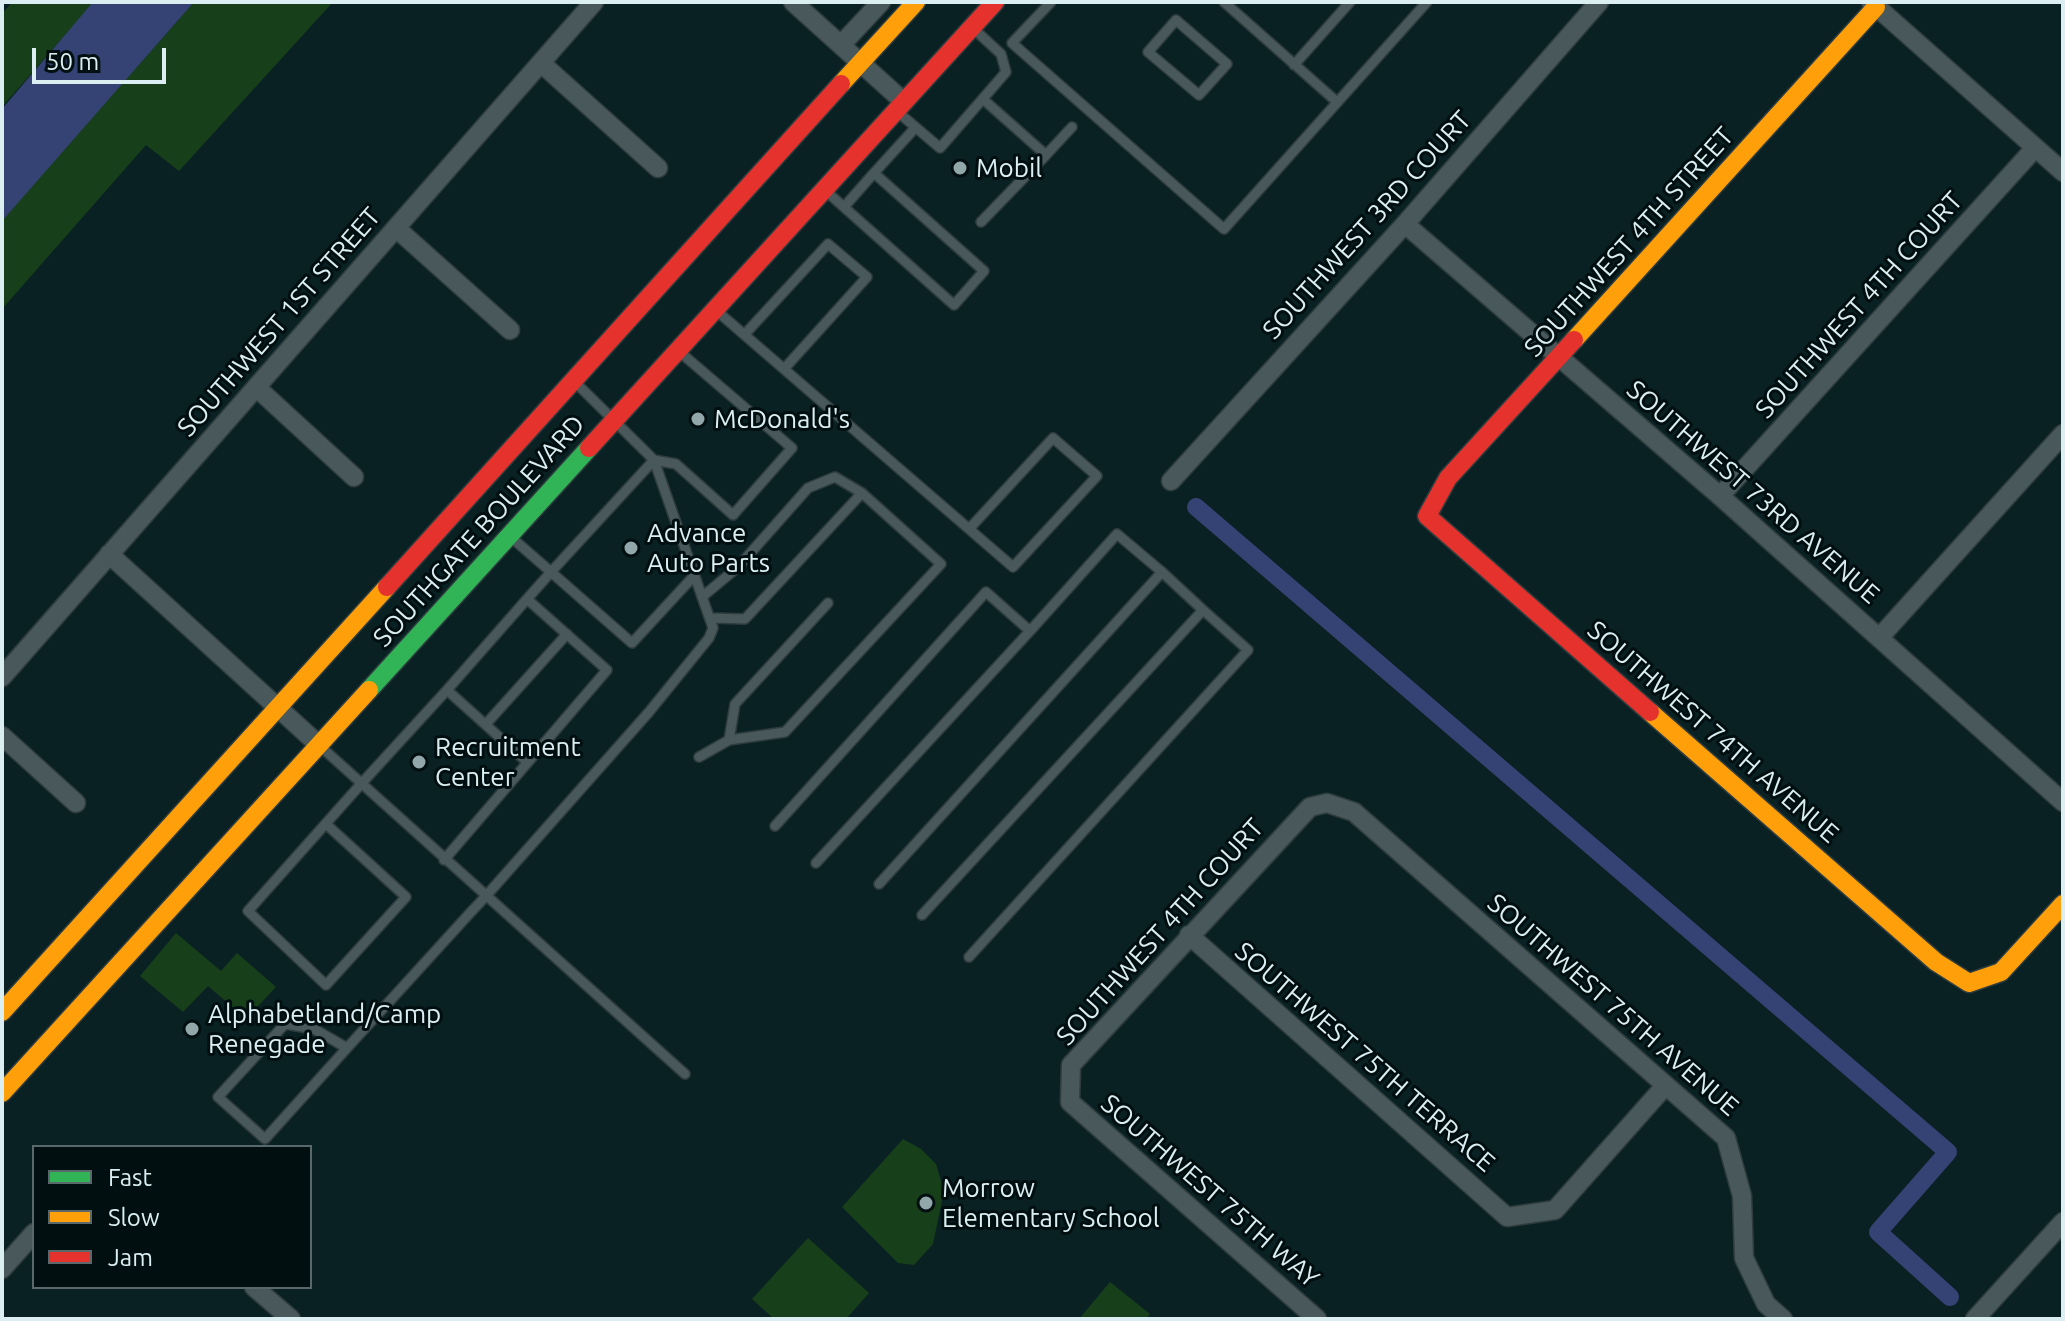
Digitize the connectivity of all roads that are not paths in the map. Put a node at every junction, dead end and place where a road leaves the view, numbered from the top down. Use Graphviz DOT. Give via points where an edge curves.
graph roads {
  1 [pos="594,2"];
  2 [pos="793,2"];
  3 [pos="881,2"];
  4 [pos="916,2"];
  5 [pos="995,2"];
  6 [pos="1051,2"];
  7 [pos="1224,2"];
  8 [pos="1350,2"];
  9 [pos="1427,2"];
  10 [pos="1599,2"];
  11 [pos="1874,4"];
  12 [pos="1176,20"];
  13 [pos="972,27"];
  14 [pos="1012,43"];
  15 [pos="841,45"];
  16 [pos="1001,54"];
  17 [pos="541,63"];
  18 [pos="861,63"];
  19 [pos="1294,65"];
  20 [pos="984,100"];
  21 [pos="1337,102"];
  22 [pos="900,106"];
  23 [pos="1072,127"];
  24 [pos="915,128"];
  25 [pos="2035,148"];
  26 [pos="1046,155"];
  27 [pos="658,168"];
  28 [pos="2063,172"];
  29 [pos="874,173"];
  30 [pos="825,189"];
  31 [pos="844,207"];
  32 [pos="981,222"];
  33 [pos="1405,224"];
  34 [pos="396,228"];
  35 [pos="716,310"];
  36 [pos="510,330"];
  37 [pos="745,334"];
  38 [pos="679,350"];
  39 [pos="1561,358"];
  40 [pos="784,369"];
  41 [pos="573,381"];
  42 [pos="256,387"];
  43 [pos="614,420"];
  44 [pos="2059,445"];
  45 [pos="654,460"];
  46 [pos="354,477"];
  47 [pos="1171,481"];
  48 [pos="862,493"];
  49 [pos="1720,496"];
  50 [pos="1427,516"];
  51 [pos="970,528"];
  52 [pos="510,536"];
  53 [pos="109,554"];
  54 [pos="551,572"];
  55 [pos="1162,572"];
  56 [pos="693,577"];
  57 [pos="702,597"];
  58 [pos="527,599"];
  59 [pos="828,603"];
  60 [pos="1203,610"];
  61 [pos="712,618"];
  62 [pos="1030,631"];
  63 [pos="567,634"];
  64 [pos="1879,638"];
  65 [pos="2,677"];
  66 [pos="447,690"];
  67 [pos="278,708"];
  68 [pos="486,724"];
  69 [pos="2,736"];
  70 [pos="729,740"];
  71 [pos="320,746"];
  72 [pos="699,757"];
  73 [pos="527,762"];
  74 [pos="361,784"];
  75 [pos="2063,802"];
  76 [pos="76,803"];
  77 [pos="1310,807"];
  78 [pos="326,824"];
  79 [pos="775,826"];
  80 [pos="444,860"];
  81 [pos="816,863"];
  82 [pos="879,884"];
  83 [pos="486,896"];
  84 [pos="2063,904"];
  85 [pos="922,915"];
  86 [pos="1189,935"];
  87 [pos="969,957"];
  88 [pos="2,1012"];
  89 [pos="347,1048"];
  90 [pos="685,1074"];
  91 [pos="1665,1086"];
  92 [pos="2,1093"];
  93 [pos="1070,1102"];
  94 [pos="2063,1222"];
  95 [pos="32,1235"];
  96 [pos="2,1269"];
  97 [pos="256,1289"];
  98 [pos="291,1319"];
  99 [pos="1317,1319"];
  100 [pos="1783,1319"];
  101 [pos="1975,1319"];
  1 -- 17 [label="street, SOUTHWEST 1ST STREET"];
  2 -- 15 [label="street"];
  3 -- 15 [label="street"];
  4 -- 18 [label="main road, SOUTHGATE BOULEVARD"];
  5 -- 13 [label="main road, SOUTHGATE BOULEVARD"];
  6 -- 14 [label="lane"];
  7 -- 19 [label="lane"];
  8 -- 19 [label="lane"];
  9 -- 21 [label="lane"];
  10 -- 33 [label="street, SOUTHWEST 3RD COURT"];
  11 -- 25 [label="street"];
  11 -- 39 [label="main road, SOUTHWEST 4TH STREET"];
  12 -- 12 [label="lane" via="1148,52 1199,95 1227,64"];
  13 -- 16 [label="lane"];
  13 -- 22 [label="main road, SOUTHGATE BOULEVARD"];
  14 -- 16 [label="lane"];
  14 -- 21 [label="lane" via="1224,229"];
  15 -- 18 [label="street"];
  16 -- 20 [label="lane" via="1006,72"];
  17 -- 27 [label="street"];
  17 -- 34 [label="street, SOUTHWEST 1ST STREET"];
  18 -- 22 [label="street"];
  18 -- 41 [label="main road, SOUTHGATE BOULEVARD"];
  19 -- 21 [label="lane"];
  20 -- 24 [label="lane" via="940,148"];
  20 -- 26 [label="lane"];
  22 -- 24 [label="lane"];
  22 -- 30 [label="main road, SOUTHGATE BOULEVARD"];
  23 -- 26 [label="lane"];
  24 -- 29 [label="lane"];
  25 -- 28 [label="street"];
  25 -- 49 [label="street, SOUTHWEST 4TH COURT"];
  26 -- 32 [label="lane"];
  29 -- 31 [label="lane"];
  29 -- 31 [label="lane" via="984,271 954,305"];
  30 -- 31 [label="lane"];
  30 -- 35 [label="main road, SOUTHGATE BOULEVARD"];
  33 -- 39 [label="street, SOUTHWEST 73RD AVENUE"];
  33 -- 47 [label="street, SOUTHWEST 3RD COURT"];
  34 -- 36 [label="street"];
  34 -- 42 [label="street, SOUTHWEST 1ST STREET"];
  35 -- 37 [label="lane"];
  35 -- 38 [label="main road, SOUTHGATE BOULEVARD"];
  37 -- 40 [label="lane"];
  37 -- 40 [label="lane" via="828,244 867,277"];
  38 -- 43 [label="main road, SOUTHGATE BOULEVARD"];
  38 -- 45 [label="lane" via="792,448 733,515 676,464"];
  39 -- 49 [label="street, SOUTHWEST 73RD AVENUE"];
  39 -- 50 [label="main road, SOUTHWEST 4TH STREET" via="1448,478"];
  40 -- 51 [label="lane"];
  41 -- 43 [label="lane"];
  41 -- 67 [label="main road, SOUTHGATE BOULEVARD"];
  42 -- 46 [label="street"];
  42 -- 53 [label="street, SOUTHWEST 1ST STREET"];
  43 -- 45 [label="lane"];
  43 -- 52 [label="main road, SOUTHGATE BOULEVARD"];
  44 -- 64 [label="street"];
  45 -- 54 [label="lane"];
  45 -- 56 [label="lane"];
  48 -- 57 [label="lane" via="835,477 808,488 738,567"];
  48 -- 61 [label="lane" via="745,619"];
  48 -- 70 [label="lane" via="941,564 785,732"];
  49 -- 64 [label="street, SOUTHWEST 73RD AVENUE"];
  50 -- 84 [label="main road, SOUTHWEST 74TH AVENUE" via="1936,962 1969,983 2001,972"];
  51 -- 51 [label="lane" via="1013,567 1097,476 1053,438"];
  52 -- 54 [label="lane"];
  52 -- 71 [label="main road, SOUTHGATE BOULEVARD"];
  53 -- 65 [label="street, SOUTHWEST 1ST STREET"];
  53 -- 67 [label="street"];
  54 -- 56 [label="lane" via="632,643"];
  54 -- 58 [label="lane"];
  55 -- 60 [label="lane"];
  55 -- 62 [label="lane" via="1117,534"];
  55 -- 82 [label="lane"];
  56 -- 57 [label="lane"];
  57 -- 61 [label="lane"];
  58 -- 63 [label="lane"];
  58 -- 66 [label="lane"];
  59 -- 70 [label="lane" via="735,704"];
  60 -- 85 [label="lane"];
  60 -- 87 [label="lane" via="1248,650"];
  61 -- 83 [label="lane" via="709,638 679,675"];
  62 -- 79 [label="lane" via="986,592"];
  62 -- 81 [label="lane"];
  63 -- 68 [label="lane"];
  63 -- 73 [label="lane" via="607,670"];
  64 -- 75 [label="street, SOUTHWEST 73RD AVENUE"];
  66 -- 68 [label="lane"];
  66 -- 74 [label="lane"];
  67 -- 71 [label="street"];
  67 -- 88 [label="main road, SOUTHGATE BOULEVARD"];
  68 -- 73 [label="lane"];
  69 -- 76 [label="street"];
  70 -- 72 [label="lane"];
  71 -- 74 [label="lane"];
  71 -- 92 [label="main road, SOUTHGATE BOULEVARD"];
  73 -- 80 [label="lane"];
  74 -- 78 [label="lane"];
  74 -- 80 [label="lane"];
  77 -- 86 [label="street, SOUTHWEST 4TH COURT"];
  77 -- 91 [label="street, SOUTHWEST 75TH AVENUE" via="1327,803 1354,812"];
  78 -- 78 [label="lane" via="248,911 326,985 406,897"];
  80 -- 83 [label="lane"];
  83 -- 89 [label="lane"];
  83 -- 90 [label="lane"];
  86 -- 91 [label="street, SOUTHWEST 75TH TERRACE" via="1507,1217 1555,1210"];
  86 -- 93 [label="street, SOUTHWEST 4TH COURT" via="1071,1065"];
  89 -- 89 [label="lane" via="265,1139 218,1097 285,1024 314,1029"];
  91 -- 100 [label="street, SOUTHWEST 75TH AVENUE" via="1726,1138 1742,1196 1744,1258 1766,1304"];
  93 -- 99 [label="street, SOUTHWEST 75TH WAY"];
  94 -- 101 [label="street"];
  95 -- 96 [label="street"];
  97 -- 98 [label="street"];
}
